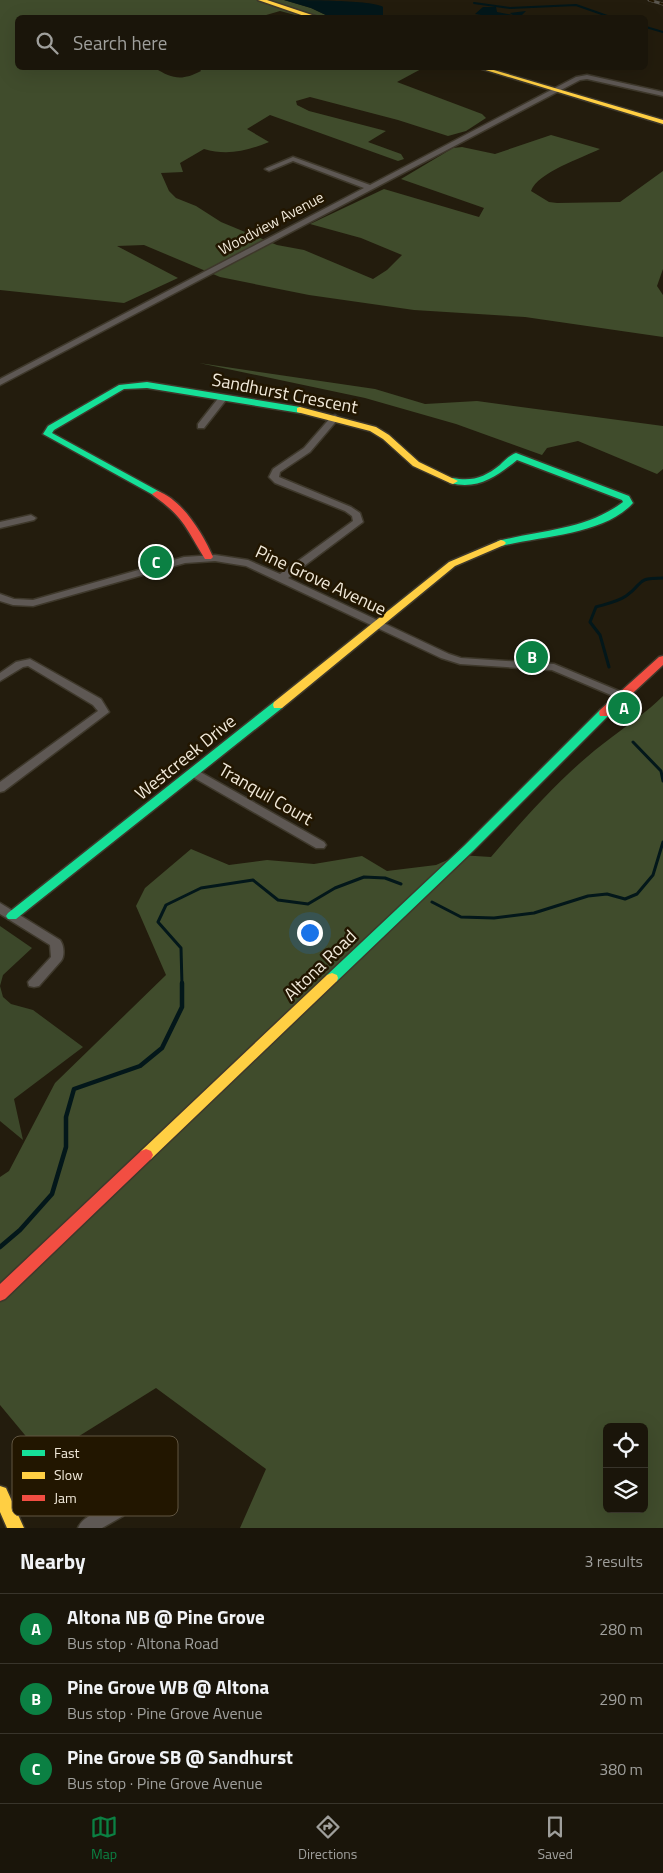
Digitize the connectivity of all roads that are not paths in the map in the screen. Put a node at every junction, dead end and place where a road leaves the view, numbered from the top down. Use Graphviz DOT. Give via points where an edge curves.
graph roads {
  1 [pos="261,0"];
  2 [pos="308,15"];
  3 [pos="489,70"];
  4 [pos="556,90"];
  5 [pos="663,94"];
  6 [pos="663,122"];
  7 [pos="269,169"];
  8 [pos="369,186"];
  9 [pos="0,382"];
  10 [pos="224,398"];
  11 [pos="335,418"];
  12 [pos="202,426"];
  13 [pos="31,518"];
  14 [pos="0,525"];
  15 [pos="208,557"];
  16 [pos="281,578"];
  17 [pos="0,597"];
  18 [pos="378,624"];
  19 [pos="663,659"];
  20 [pos="0,678"];
  21 [pos="622,696"];
  22 [pos="195,773"];
  23 [pos="3,781"];
  24 [pos="320,845"];
  25 [pos="0,908"];
  26 [pos="12,916"];
  27 [pos="34,982"];
  28 [pos="0,1294"];
  29 [pos="0,1494"];
  30 [pos="107,1516"];
  31 [pos="16,1528"];
  32 [pos="86,1528"];
  1 -- 2 [label="street"];
  3 -- 4 [label="street"];
  4 -- 5 [label="street, Woodview Avenue" via="578,78 587,77"];
  4 -- 6 [label="street"];
  4 -- 8 [label="street, Woodview Avenue"];
  7 -- 8 [label="street" via="293,159"];
  8 -- 9 [label="street, Woodview Avenue"];
  10 -- 11 [label="street, Sandhurst Crescent"];
  10 -- 12 [label="street"];
  10 -- 15 [label="street, Sandhurst Crescent" via="129,385 51,428 48,434 169,502 191,524"];
  11 -- 16 [label="street" via="307,450 273,475 278,481 348,509 357,515 358,522"];
  11 -- 18 [label="street, Sandhurst Crescent" via="380,432 417,466 458,482 475,484 516,456 626,498 628,502 614,515 594,524 520,538 471,554 452,564"];
  13 -- 14 [label="street"];
  15 -- 16 [label="street, Pine Grove Avenue" via="248,564"];
  15 -- 17 [label="street, Pine Grove Avenue" via="184,560 33,603"];
  16 -- 18 [label="street, Pine Grove Avenue"];
  18 -- 21 [label="street, Pine Grove Avenue" via="460,661 554,667"];
  18 -- 22 [label="street, Westcreek Drive"];
  19 -- 21 [label="street, Altona Road"];
  20 -- 23 [label="street" via="20,664 30,662 97,702 104,712"];
  21 -- 28 [label="street, Altona Road" via="469,848"];
  22 -- 24 [label="street, Tranquil Court"];
  22 -- 26 [label="street, Westcreek Drive"];
  25 -- 26 [label="street"];
  26 -- 27 [label="street" via="56,943 57,958"];
  29 -- 31 [label="street"];
  30 -- 32 [label="street"];
}
